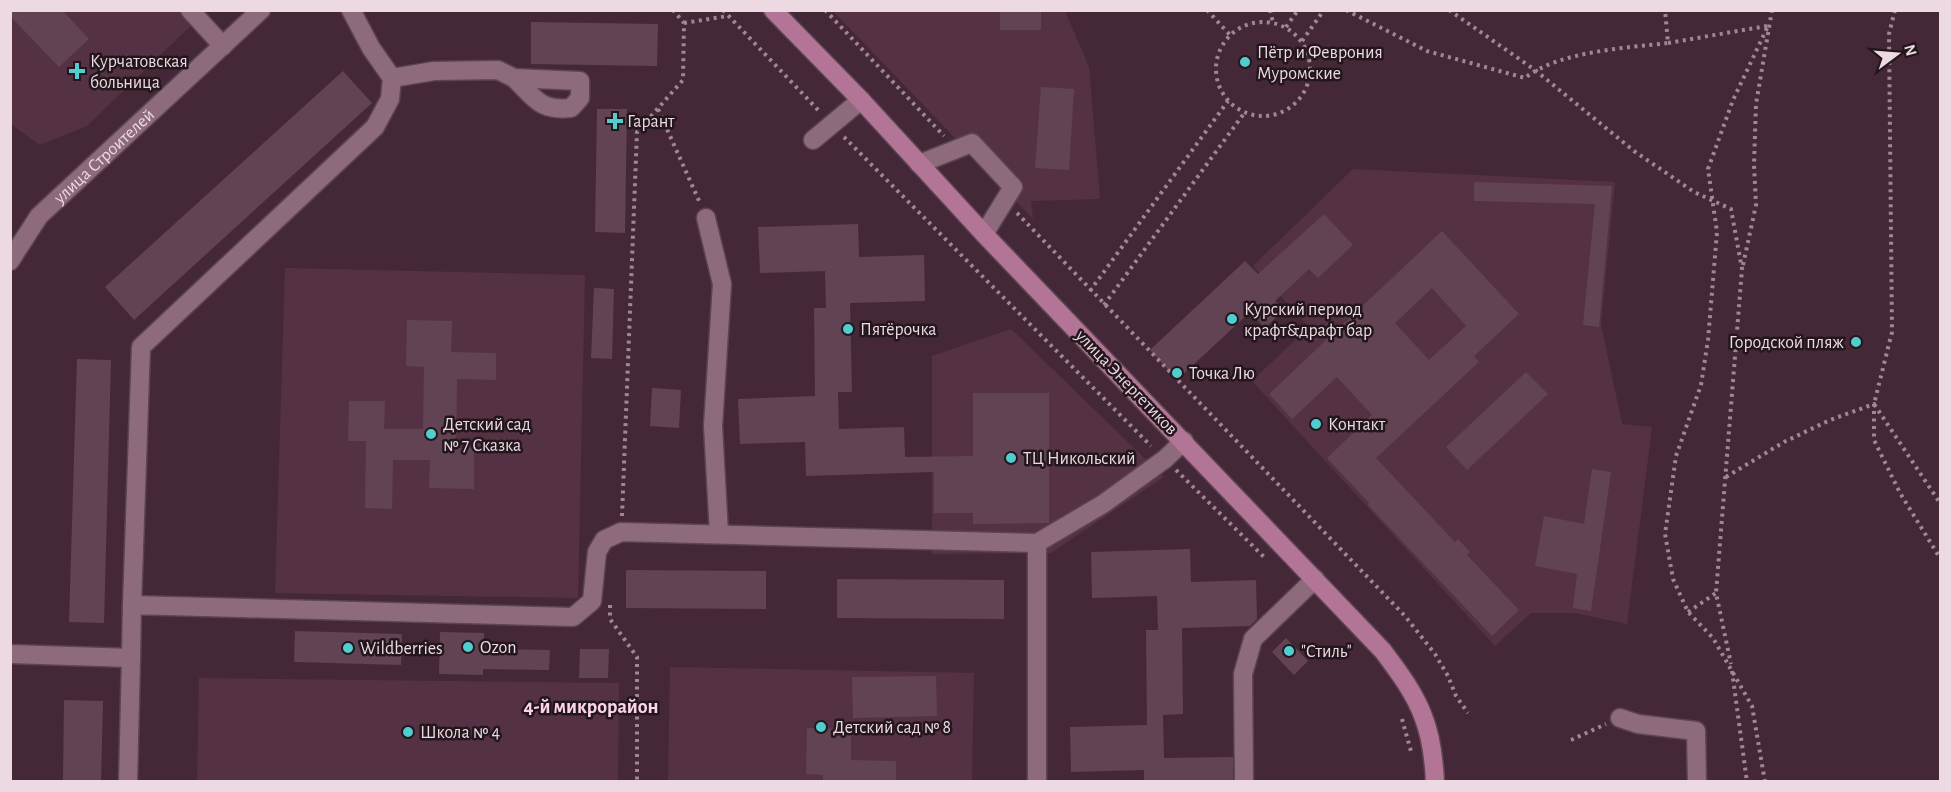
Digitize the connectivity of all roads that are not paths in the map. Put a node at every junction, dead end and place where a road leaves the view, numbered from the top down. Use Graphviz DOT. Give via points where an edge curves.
graph roads {
  1 [pos="190,10"];
  2 [pos="261,10"];
  3 [pos="351,10"];
  4 [pos="773,10"];
  5 [pos="223,46"];
  6 [pos="392,78"];
  7 [pos="514,78"];
  8 [pos="861,100"];
  9 [pos="813,140"];
  10 [pos="919,164"];
  11 [pos="706,218"];
  12 [pos="984,234"];
  13 [pos="10,261"];
  14 [pos="1184,441"];
  15 [pos="719,534"];
  16 [pos="1037,543"];
  17 [pos="1315,579"];
  18 [pos="132,605"];
  19 [pos="10,654"];
  20 [pos="131,658"];
  21 [pos="1620,718"];
  22 [pos="128,782"];
  23 [pos="1037,782"];
  24 [pos="1244,782"];
  25 [pos="1435,782"];
  26 [pos="1697,782"];
  1 -- 5 [label="street"];
  2 -- 5 [label="street, улица Строителей"];
  3 -- 6 [label="street"];
  4 -- 8 [label="main road, улица Энергетиков"];
  5 -- 13 [label="street, улица Строителей" via="39,216"];
  6 -- 7 [label="street" via="434,71 487,70 498,70"];
  6 -- 18 [label="street" via="390,99 375,127 141,347"];
  8 -- 9 [label="street"];
  8 -- 10 [label="main road, улица Энергетиков"];
  10 -- 12 [label="main road, улица Энергетиков"];
  10 -- 12 [label="street" via="972,143 1013,187"];
  11 -- 15 [label="street" via="722,284 713,426"];
  12 -- 14 [label="main road, улица Энергетиков"];
  14 -- 16 [label="street" via="1103,504"];
  14 -- 17 [label="main road, улица Энергетиков"];
  15 -- 16 [label="street"];
  15 -- 18 [label="street" via="621,532 604,540 597,552 592,601 573,617"];
  16 -- 23 [label="street"];
  17 -- 24 [label="street" via="1252,639 1244,674"];
  17 -- 25 [label="main road, улица Энергетиков" via="1383,651 1407,684 1423,716"];
  18 -- 20 [label="street"];
  19 -- 20 [label="street"];
  20 -- 22 [label="street"];
  21 -- 26 [label="street" via="1696,731"];
}
